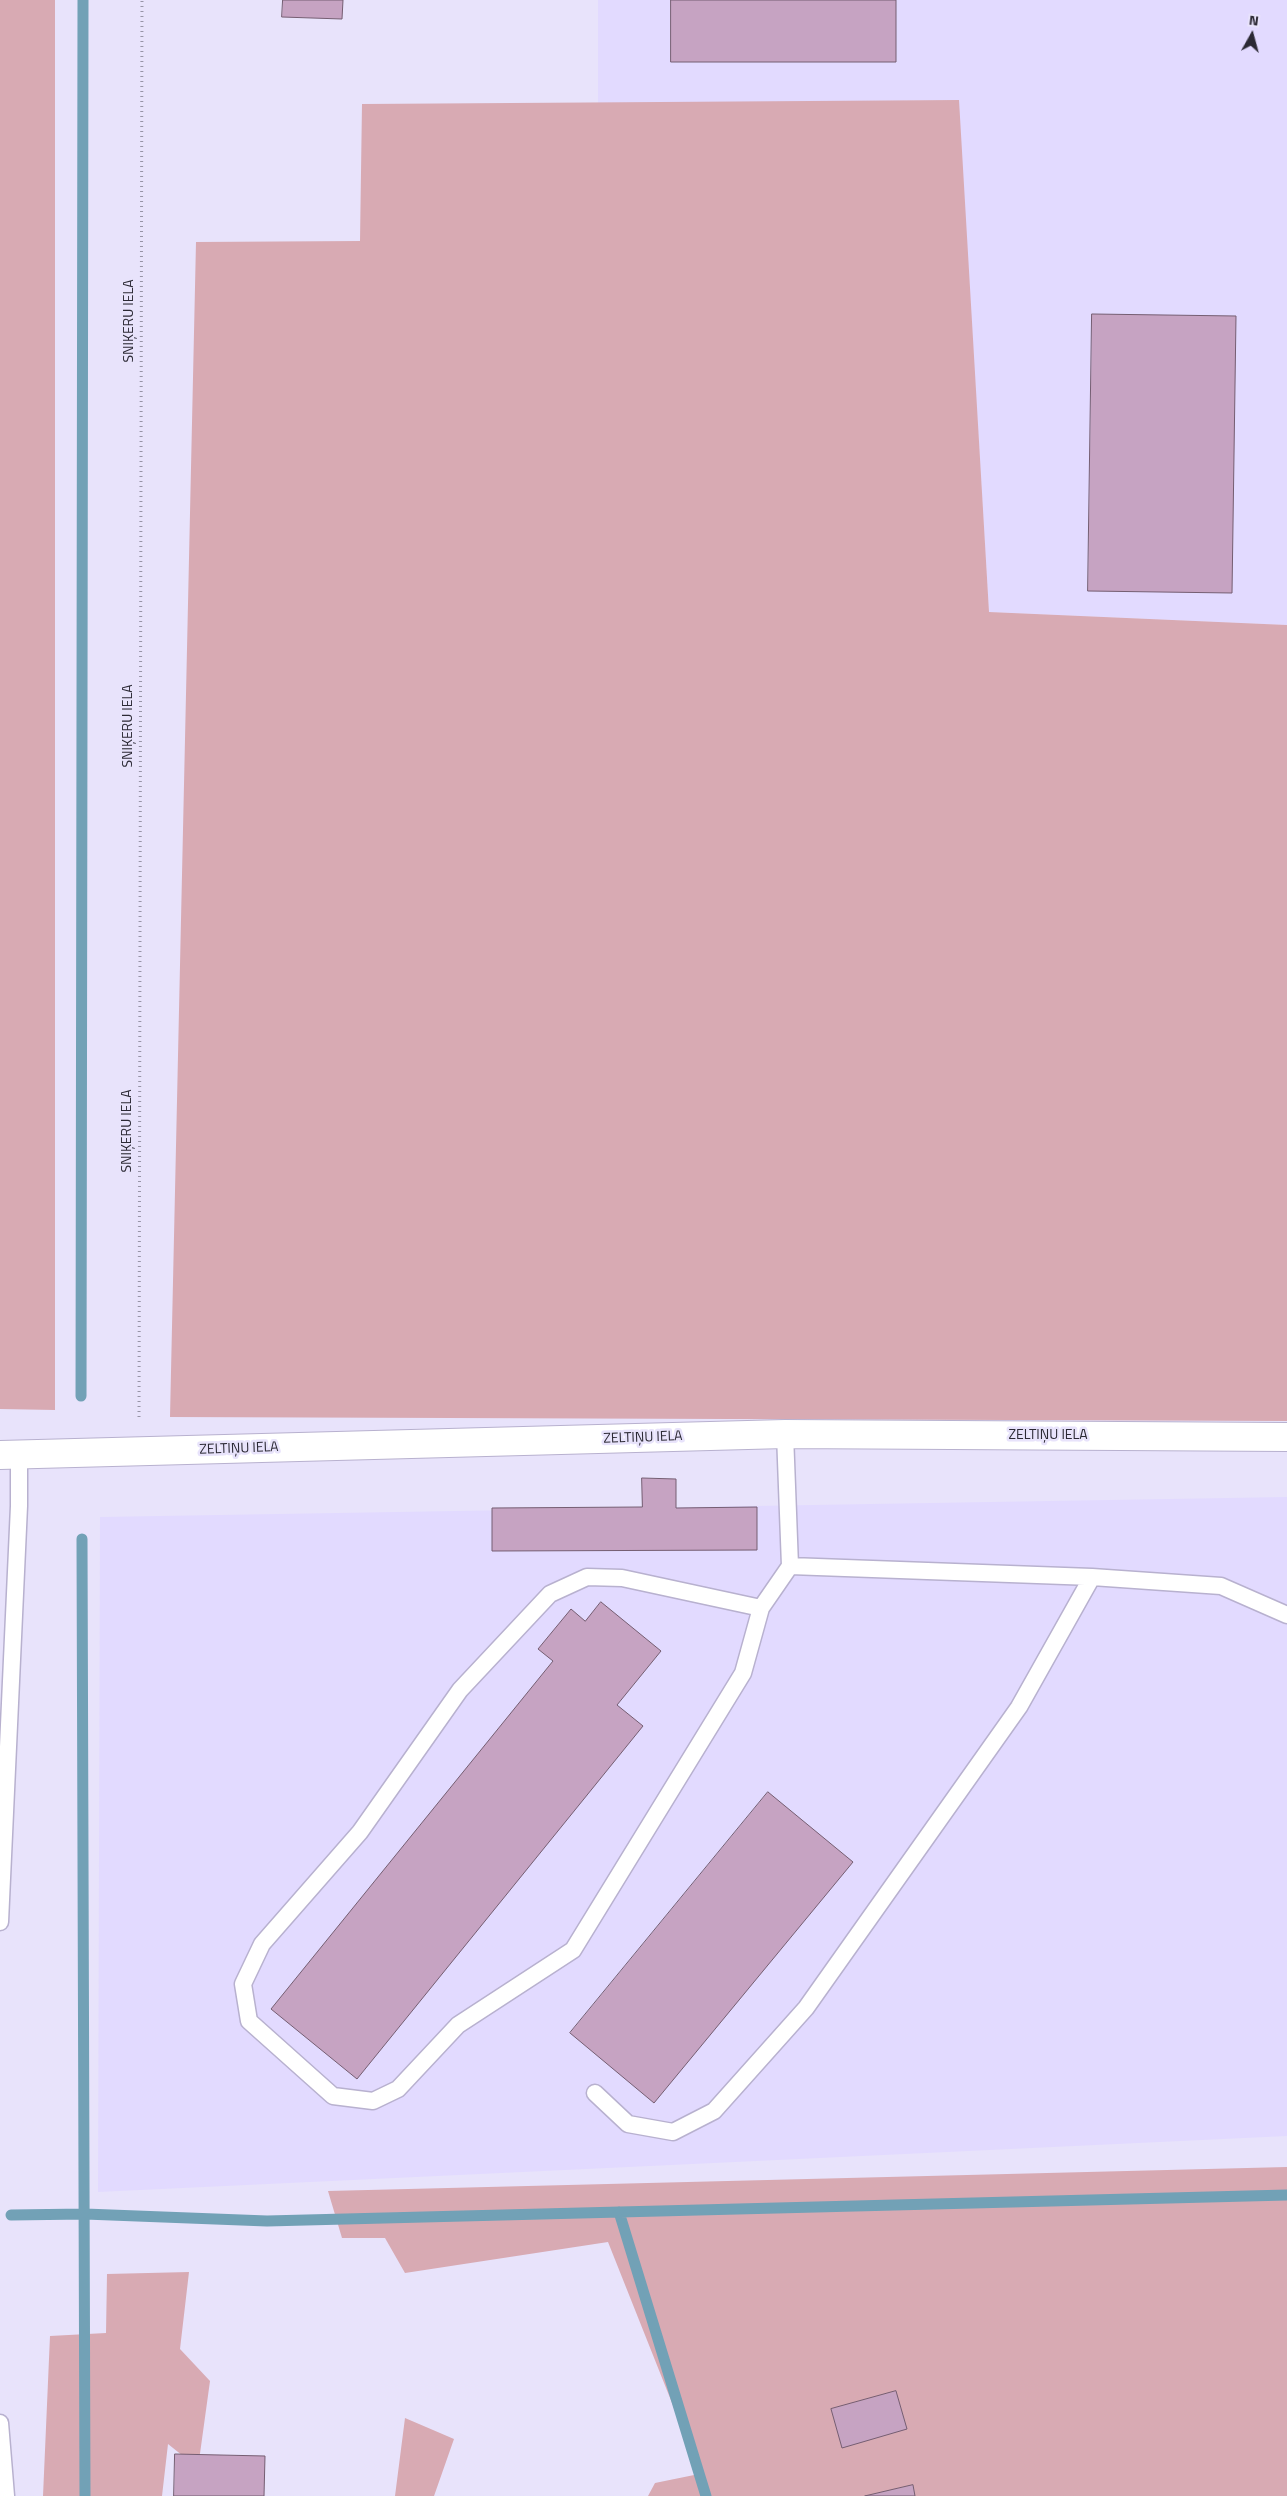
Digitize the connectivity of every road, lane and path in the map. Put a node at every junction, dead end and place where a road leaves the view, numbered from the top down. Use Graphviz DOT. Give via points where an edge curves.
graph roads {
  1 [pos="142,0"];
  2 [pos="785,1434"];
  3 [pos="1287,1437"];
  4 [pos="139,1452"];
  5 [pos="9,1455"];
  6 [pos="790,1566"];
  7 [pos="1092,1578"];
  8 [pos="761,1608"];
  9 [pos="1287,1615"];
  10 [pos="0,1922"];
  11 [pos="595,2092"];
  12 [pos="0,2423"];
  13 [pos="6,2496"];
  1 -- 4 [label="path, SNIĶERU IELA"];
  2 -- 3 [label="street, ZELTIŅU IELA"];
  2 -- 4 [label="street, ZELTIŅU IELA"];
  2 -- 6 [label="lane"];
  4 -- 5 [label="street, ZELTIŅU IELA"];
  5 -- 10 [label="lane" via="19,1516"];
  6 -- 7 [label="lane"];
  6 -- 8 [label="lane"];
  7 -- 9 [label="lane" via="1221,1586"];
  7 -- 11 [label="lane" via="1019,1707 806,2008 714,2111 673,2132 628,2124"];
  8 -- 8 [label="lane" via="743,1674 573,1950 458,2025 398,2089 373,2101 332,2096 249,2021 243,1984 262,1944 360,1832 460,1690 550,1594 586,1577 622,1578"];
  12 -- 13 [label="lane"];
}
